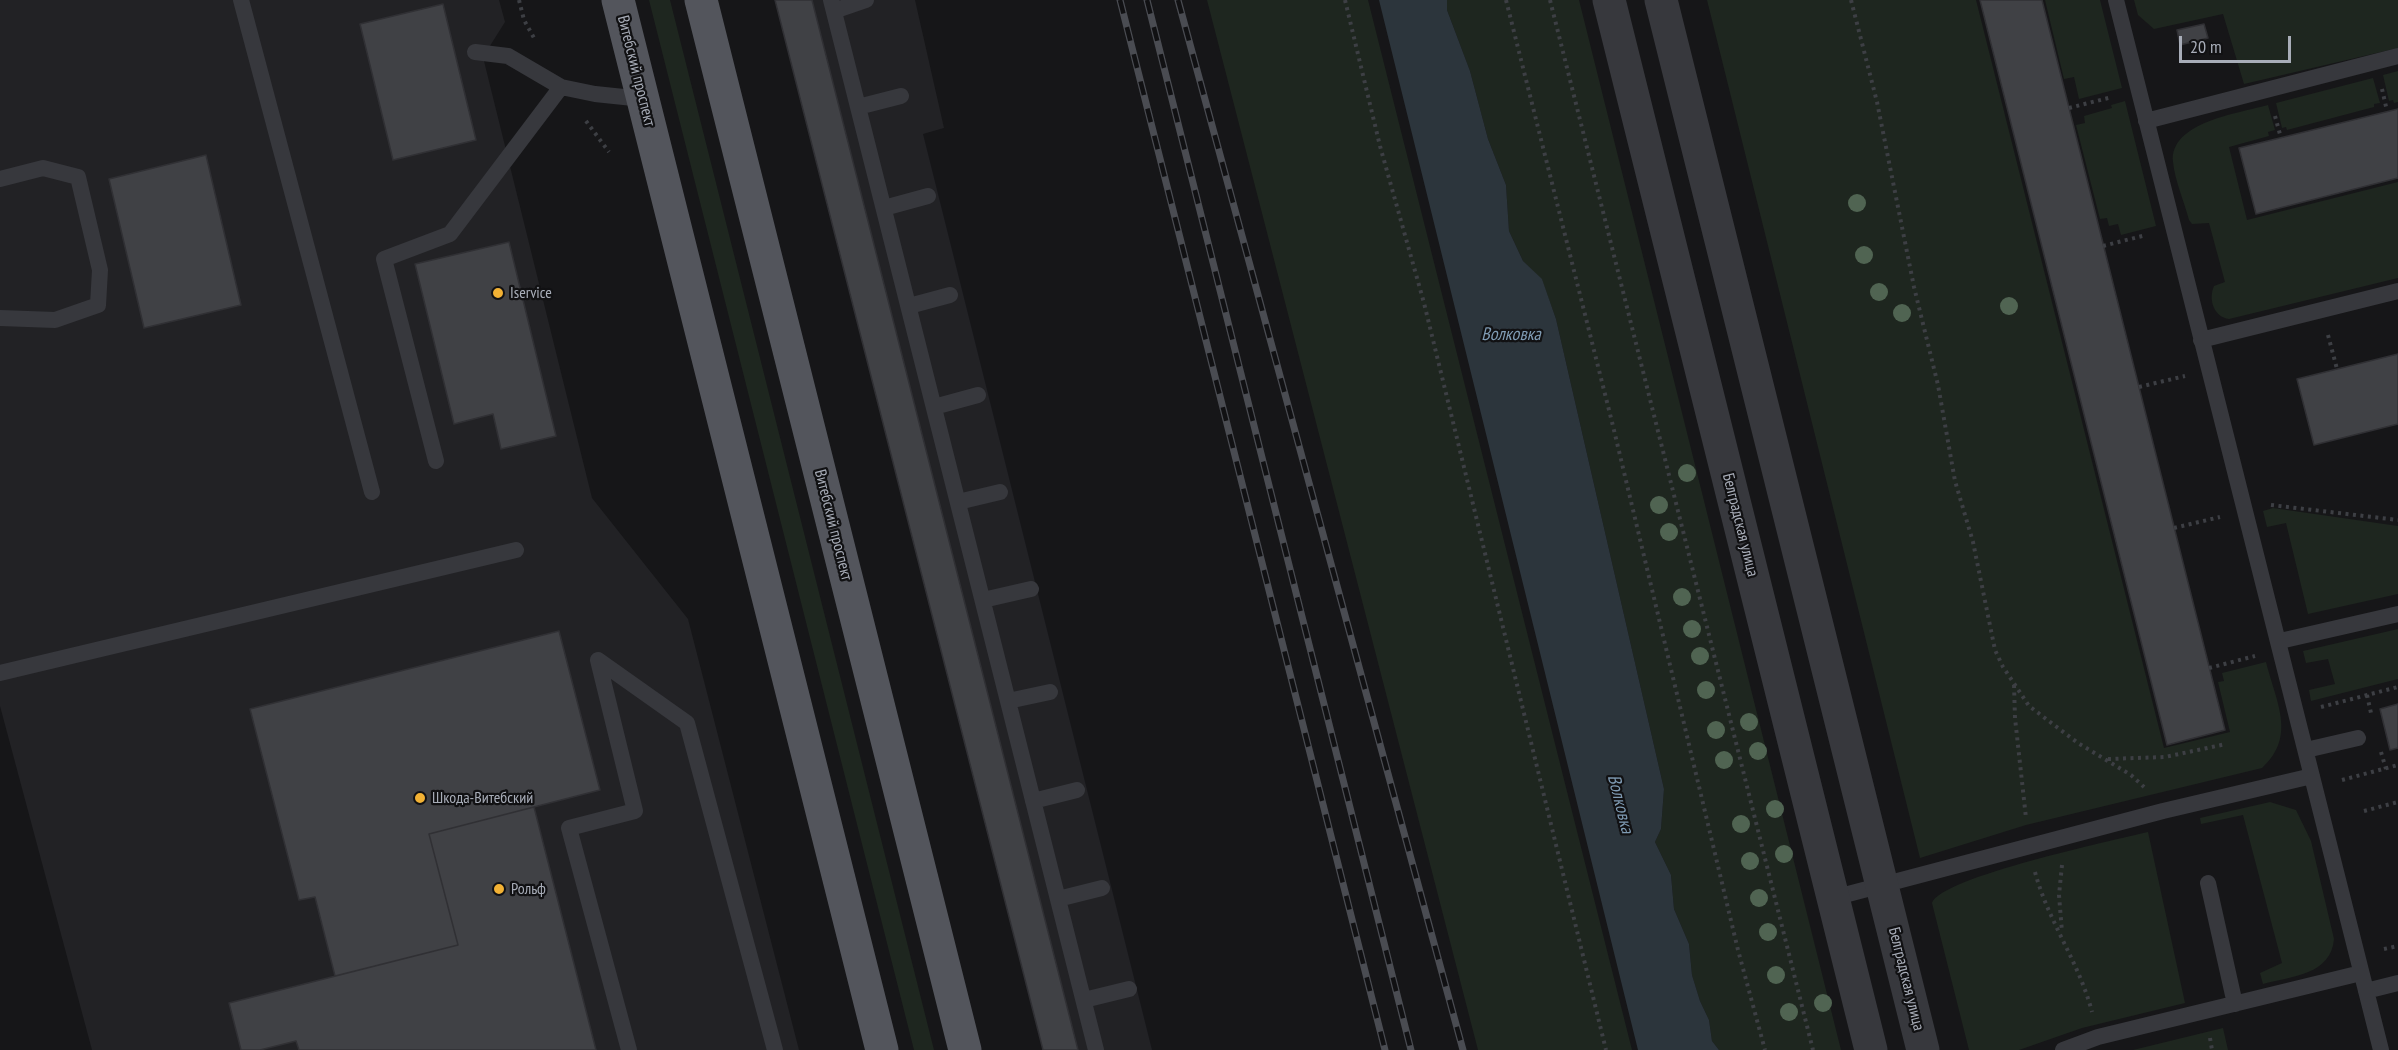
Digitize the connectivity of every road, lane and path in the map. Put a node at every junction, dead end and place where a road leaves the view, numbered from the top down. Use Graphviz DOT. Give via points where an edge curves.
graph roads {
  1 [pos="242,0"];
  2 [pos="618,0"];
  3 [pos="701,0"];
  4 [pos="866,0"];
  5 [pos="1345,0"];
  6 [pos="1506,0"];
  7 [pos="1550,0"];
  8 [pos="1609,0"];
  9 [pos="1661,0"];
  10 [pos="1851,0"];
  11 [pos="2116,0"];
  12 [pos="833,6"];
  13 [pos="475,52"];
  14 [pos="2398,56"];
  15 [pos="561,87"];
  16 [pos="2138,90"];
  17 [pos="901,96"];
  18 [pos="643,99"];
  19 [pos="858,107"];
  20 [pos="2069,108"];
  21 [pos="2146,121"];
  22 [pos="0,178"];
  23 [pos="928,196"];
  24 [pos="884,208"];
  25 [pos="2173,229"];
  26 [pos="2103,246"];
  27 [pos="2398,291"];
  28 [pos="951,295"];
  29 [pos="909,306"];
  30 [pos="0,318"];
  31 [pos="2200,340"];
  32 [pos="2208,370"];
  33 [pos="2139,387"];
  34 [pos="978,395"];
  35 [pos="934,407"];
  36 [pos="436,461"];
  37 [pos="372,492"];
  38 [pos="1000,492"];
  39 [pos="958,502"];
  40 [pos="2246,511"];
  41 [pos="2397,521"];
  42 [pos="2174,528"];
  43 [pos="516,550"];
  44 [pos="1031,589"];
  45 [pos="983,600"];
  46 [pos="2398,614"];
  47 [pos="2281,645"];
  48 [pos="2209,668"];
  49 [pos="0,673"];
  50 [pos="2014,685"];
  51 [pos="2398,687"];
  52 [pos="1050,692"];
  53 [pos="1008,701"];
  54 [pos="2297,713"];
  55 [pos="2358,738"];
  56 [pos="2226,744"];
  57 [pos="2306,750"];
  58 [pos="2107,759"];
  59 [pos="2398,765"];
  60 [pos="2314,781"];
  61 [pos="1077,790"];
  62 [pos="1034,801"];
  63 [pos="2398,802"];
  64 [pos="2163,811"];
  65 [pos="2364,811"];
  66 [pos="2062,838"];
  67 [pos="2030,846"];
  68 [pos="2208,884"];
  69 [pos="1883,885"];
  70 [pos="1102,888"];
  71 [pos="1833,898"];
  72 [pos="1058,899"];
  73 [pos="2062,936"];
  74 [pos="2361,973"];
  75 [pos="2398,983"];
  76 [pos="1129,989"];
  77 [pos="2366,991"];
  78 [pos="1084,1000"];
  79 [pos="2235,1004"];
  80 [pos="2098,1037"];
  81 [pos="629,1050"];
  82 [pos="775,1050"];
  83 [pos="882,1050"];
  84 [pos="965,1050"];
  85 [pos="1096,1050"];
  86 [pos="1606,1050"];
  87 [pos="1765,1050"];
  88 [pos="1813,1050"];
  89 [pos="1871,1050"];
  90 [pos="1923,1050"];
  91 [pos="2063,1050"];
  92 [pos="2381,1050"];
  1 -- 37 [label="lane"];
  2 -- 18 [label="main road, Витебский проспект"];
  3 -- 84 [label="main road, Витебский проспект"];
  4 -- 12 [label="lane"];
  5 -- 86 [label="path" via="1424,303"];
  6 -- 87 [label="path"];
  7 -- 88 [label="path"];
  8 -- 71 [label="street, Белградская улица"];
  9 -- 69 [label="street, Белградская улица"];
  10 -- 50 [label="path" via="1877,102 1995,650"];
  11 -- 16 [label="lane"];
  12 -- 19 [label="lane"];
  13 -- 15 [label="lane" via="508,56"];
  14 -- 21 [label="lane"];
  15 -- 18 [label="lane"];
  15 -- 36 [label="lane" via="450,234 384,259"];
  16 -- 20 [label="path"];
  16 -- 21 [label="lane"];
  17 -- 19 [label="lane"];
  18 -- 83 [label="main road, Витебский проспект"];
  19 -- 24 [label="lane"];
  21 -- 25 [label="lane"];
  22 -- 30 [label="lane" via="43,168 78,177 100,270 98,305 55,320"];
  23 -- 24 [label="lane"];
  24 -- 29 [label="lane"];
  25 -- 26 [label="path"];
  25 -- 31 [label="lane"];
  27 -- 31 [label="lane"];
  28 -- 29 [label="lane"];
  29 -- 35 [label="lane"];
  31 -- 32 [label="lane"];
  32 -- 33 [label="path"];
  32 -- 40 [label="lane"];
  34 -- 35 [label="lane"];
  35 -- 39 [label="lane"];
  38 -- 39 [label="lane"];
  39 -- 45 [label="lane"];
  40 -- 41 [label="path" via="2273,505"];
  40 -- 42 [label="path"];
  40 -- 47 [label="lane"];
  43 -- 49 [label="lane"];
  44 -- 45 [label="lane"];
  45 -- 53 [label="lane"];
  46 -- 47 [label="lane"];
  47 -- 48 [label="path"];
  47 -- 54 [label="lane"];
  50 -- 58 [label="path" via="2029,706 2078,743"];
  50 -- 67 [label="path"];
  51 -- 54 [label="path"];
  52 -- 53 [label="lane"];
  53 -- 62 [label="lane"];
  54 -- 57 [label="lane"];
  55 -- 57 [label="lane"];
  56 -- 58 [label="path" via="2165,757"];
  57 -- 60 [label="lane"];
  58 -- 64 [label="path" via="2132,775"];
  59 -- 60 [label="path"];
  60 -- 64 [label="lane"];
  60 -- 74 [label="lane"];
  61 -- 62 [label="lane"];
  62 -- 72 [label="lane"];
  63 -- 65 [label="path"];
  64 -- 66 [label="lane"];
  66 -- 67 [label="lane"];
  66 -- 73 [label="path"];
  67 -- 69 [label="lane"];
  67 -- 73 [label="path" via="2039,892"];
  68 -- 79 [label="lane"];
  69 -- 71 [label="lane"];
  69 -- 90 [label="street, Белградская улица"];
  70 -- 72 [label="lane"];
  71 -- 89 [label="street, Белградская улица"];
  72 -- 78 [label="lane"];
  73 -- 80 [label="path" via="2088,995"];
  74 -- 77 [label="lane"];
  74 -- 79 [label="lane"];
  75 -- 77 [label="lane"];
  76 -- 78 [label="lane"];
  77 -- 92 [label="lane"];
  78 -- 85 [label="lane"];
  79 -- 80 [label="lane"];
  80 -- 91 [label="lane"];
  81 -- 82 [label="lane" via="569,828 635,811 598,660 687,723"];
}
